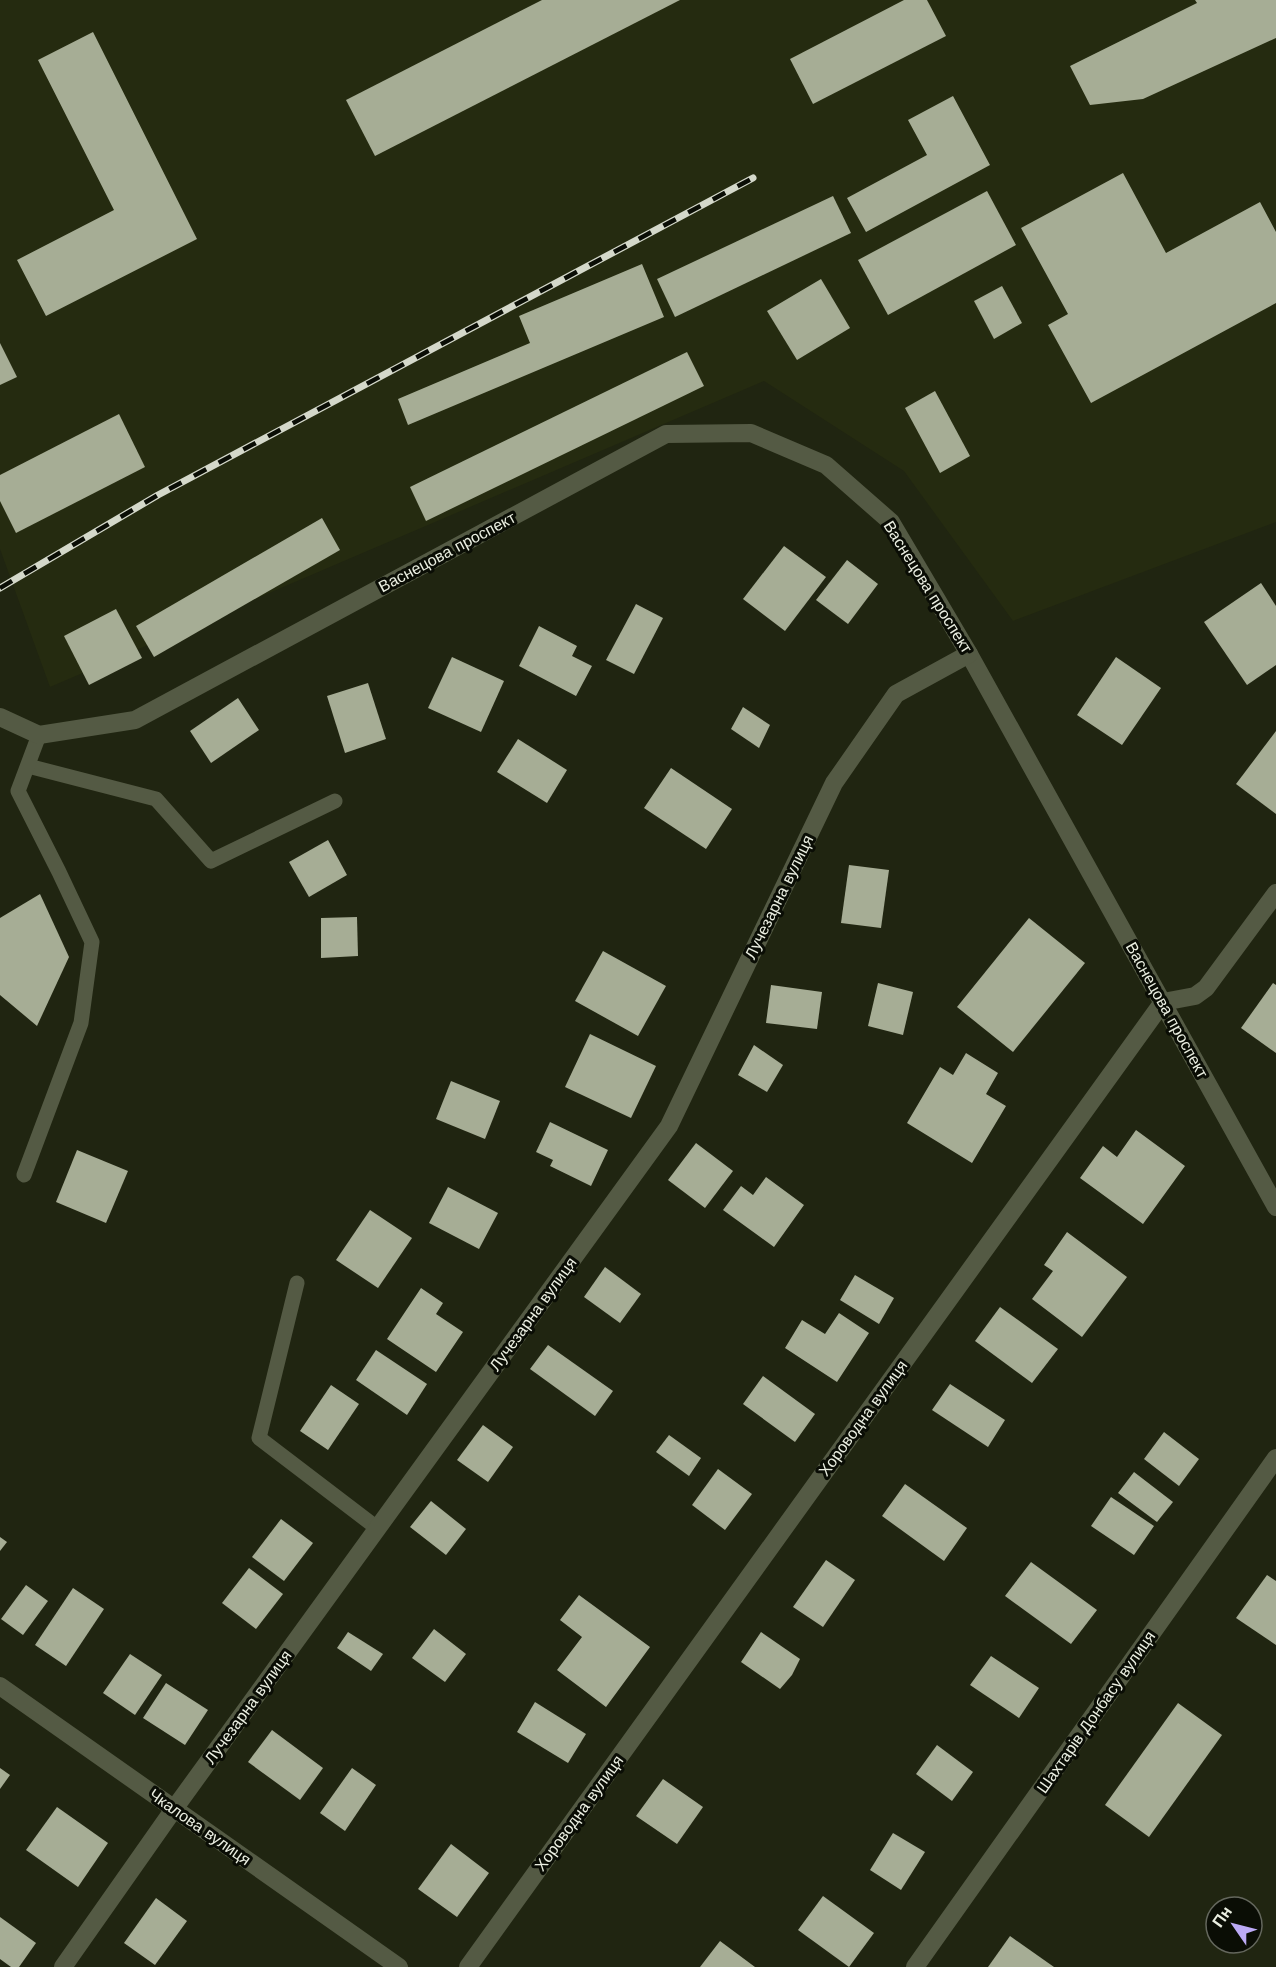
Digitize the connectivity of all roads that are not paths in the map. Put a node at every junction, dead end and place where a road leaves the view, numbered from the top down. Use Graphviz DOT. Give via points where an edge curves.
graph roads {
  1 [pos="969,654"];
  2 [pos="0,717"];
  3 [pos="39,735"];
  4 [pos="28,766"];
  5 [pos="335,801"];
  6 [pos="1276,893"];
  7 [pos="1163,1002"];
  8 [pos="24,1174"];
  9 [pos="1276,1207"];
  10 [pos="297,1283"];
  11 [pos="1276,1458"];
  12 [pos="377,1528"];
  13 [pos="0,1686"];
  14 [pos="174,1809"];
  15 [pos="63,1967"];
  16 [pos="399,1967"];
  17 [pos="468,1967"];
  18 [pos="915,1967"];
  1 -- 3 [label="street, Васнецова проспект" via="891,522 826,465 751,433 666,434 135,720"];
  1 -- 7 [label="street, Васнецова проспект"];
  1 -- 12 [label="street, Лучезарна вулиця" via="896,694 834,783 669,1126"];
  2 -- 3 [label="street"];
  3 -- 4 [label="lane"];
  4 -- 5 [label="lane" via="156,799 211,861"];
  4 -- 8 [label="lane" via="18,791 92,942 81,1023"];
  6 -- 7 [label="street" via="1206,988 1195,996"];
  7 -- 9 [label="street, Васнецова проспект"];
  7 -- 17 [label="street, Хороводна вулиця"];
  10 -- 12 [label="lane" via="259,1438"];
  11 -- 18 [label="street, Шахтарів Донбасу вулиця"];
  12 -- 14 [label="street, Лучезарна вулиця"];
  13 -- 14 [label="street, Чкалова вулиця"];
  14 -- 15 [label="street, Лучезарна вулиця"];
  14 -- 16 [label="street, Чкалова вулиця"];
}
